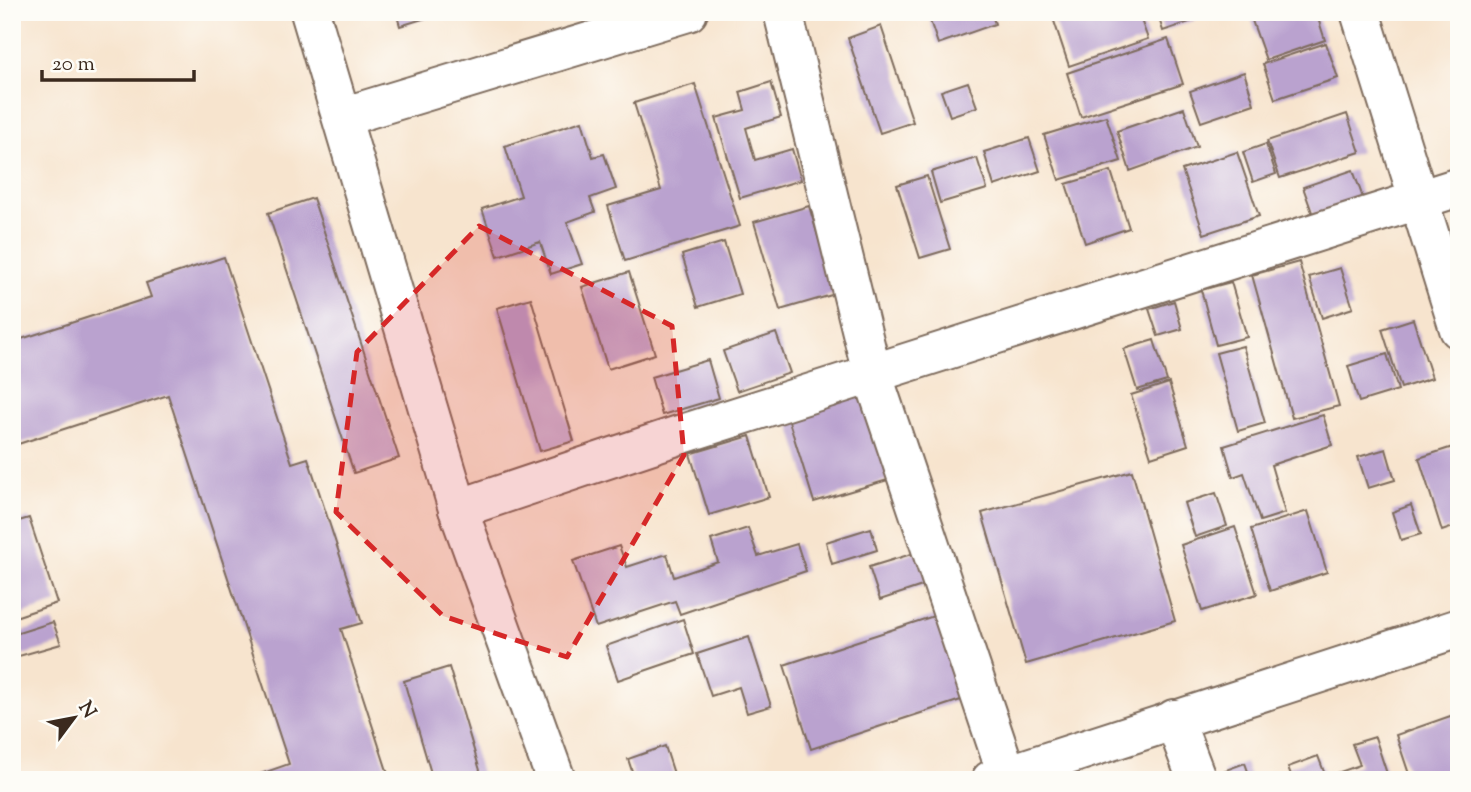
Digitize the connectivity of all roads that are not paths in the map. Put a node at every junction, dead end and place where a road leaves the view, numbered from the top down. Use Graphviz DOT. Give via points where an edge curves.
graph roads {
  1 [pos="310,12"];
  2 [pos="688,12"];
  3 [pos="783,12"];
  4 [pos="1360,12"];
  5 [pos="342,117"];
  6 [pos="1459,187"];
  7 [pos="1418,201"];
  8 [pos="1459,329"];
  9 [pos="872,373"];
  10 [pos="458,509"];
  11 [pos="1459,628"];
  12 [pos="1174,719"];
  13 [pos="999,777"];
  14 [pos="556,780"];
  15 [pos="1197,780"];
  1 -- 5 [label="street"];
  2 -- 5 [label="street"];
  3 -- 9 [label="street"];
  4 -- 7 [label="street"];
  5 -- 10 [label="street"];
  6 -- 7 [label="street"];
  7 -- 8 [label="street"];
  7 -- 9 [label="street"];
  9 -- 10 [label="street"];
  9 -- 13 [label="street"];
  10 -- 14 [label="street"];
  11 -- 12 [label="street"];
  12 -- 13 [label="street"];
  12 -- 15 [label="street"];
}
